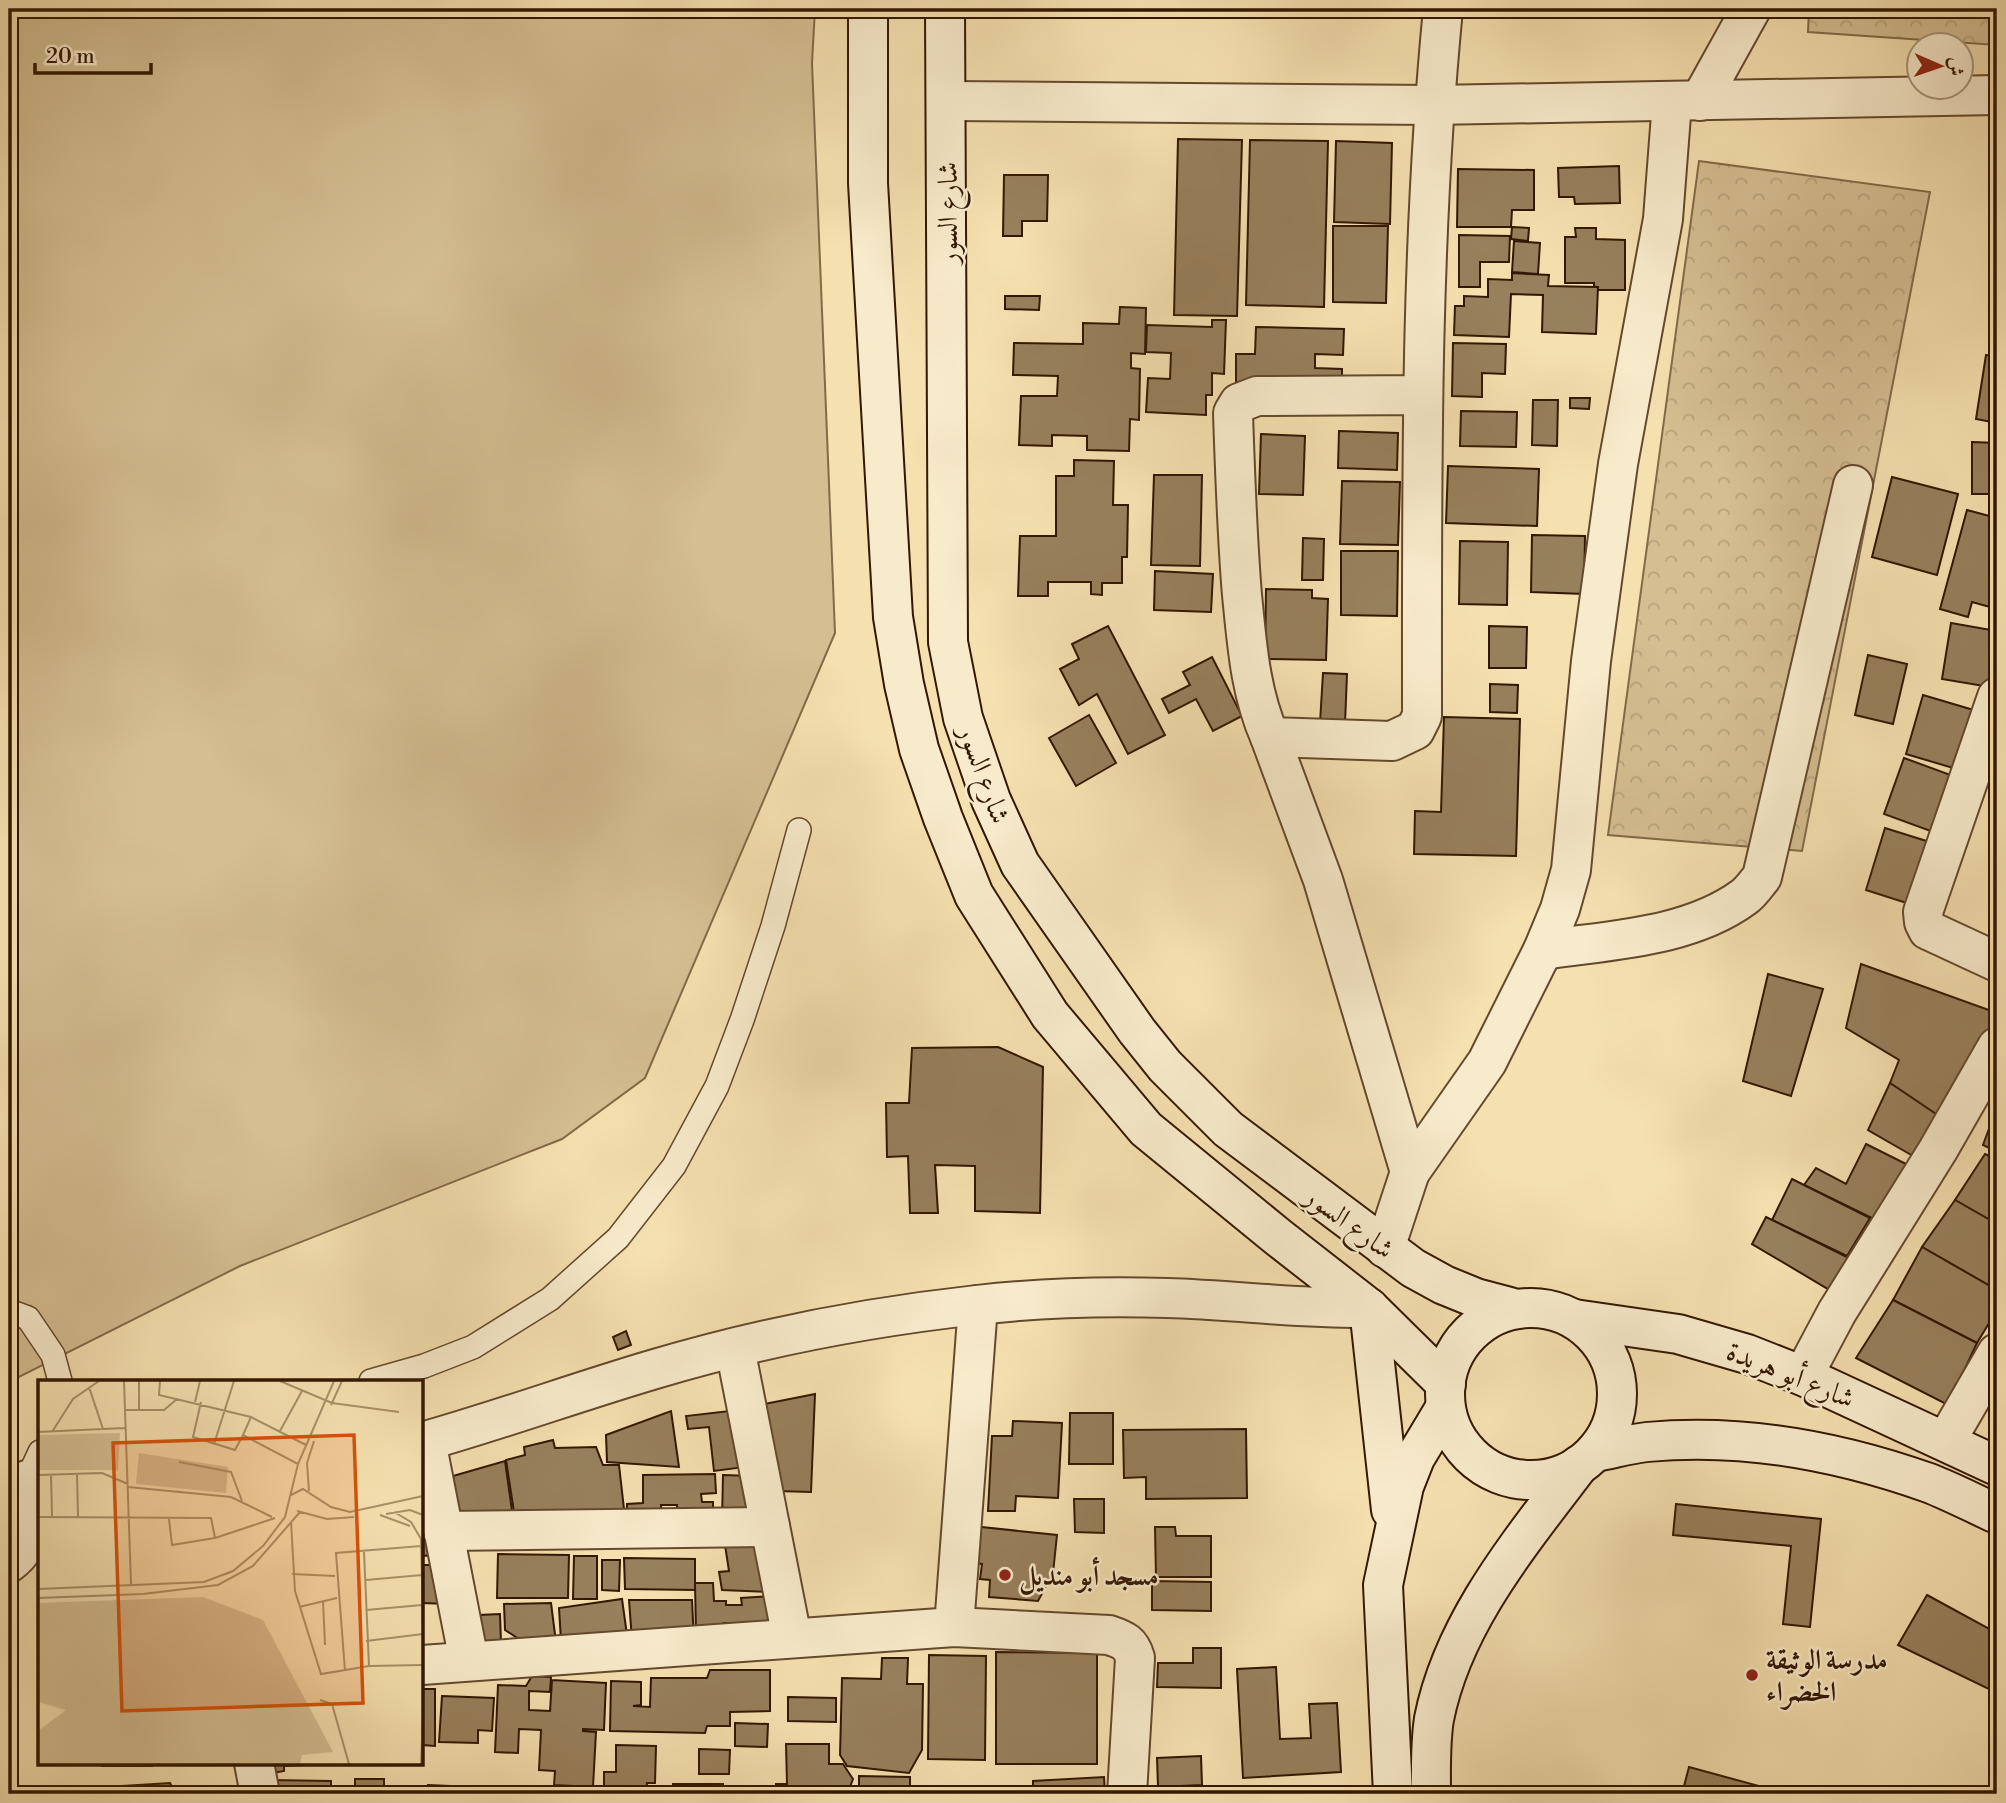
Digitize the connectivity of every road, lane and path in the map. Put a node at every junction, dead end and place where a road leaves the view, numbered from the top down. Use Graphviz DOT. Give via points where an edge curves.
graph roads {
  1 [pos="868,9"];
  2 [pos="945,9"];
  3 [pos="1443,9"];
  4 [pos="1751,9"];
  5 [pos="1997,95"];
  6 [pos="947,101"];
  7 [pos="1686,102"];
  8 [pos="1434,105"];
  9 [pos="1422,395"];
  10 [pos="1853,485"];
  11 [pos="1997,697"];
  12 [pos="1270,737"];
  13 [pos="1987,761"];
  14 [pos="800,830"];
  15 [pos="1543,950"];
  16 [pos="1997,962"];
  17 [pos="1997,1047"];
  18 [pos="1410,1172"];
  19 [pos="1385,1248"];
  20 [pos="978,1305"];
  21 [pos="1510,1307"];
  22 [pos="1368,1308"];
  23 [pos="9,1311"];
  24 [pos="1574,1319"];
  25 [pos="735,1348"];
  26 [pos="1997,1353"];
  27 [pos="1803,1376"];
  28 [pos="60,1380"];
  29 [pos="375,1380"];
  30 [pos="1446,1396"];
  31 [pos="424,1441"];
  32 [pos="1946,1441"];
  33 [pos="1587,1459"];
  34 [pos="1997,1466"];
  35 [pos="29,1474"];
  36 [pos="1997,1514"];
  37 [pos="770,1527"];
  38 [pos="443,1531"];
  39 [pos="1393,1533"];
  40 [pos="9,1563"];
  41 [pos="954,1627"];
  42 [pos="792,1638"];
  43 [pos="469,1661"];
  44 [pos="424,1665"];
  45 [pos="254,1764"];
  46 [pos="260,1794"];
  47 [pos="1127,1794"];
  48 [pos="1392,1794"];
  49 [pos="1431,1794"];
  1 -- 22 [label="street, شارع السور" via="867,183 893,617 919,749 943,818 974,895 1050,1015 1146,1129"];
  2 -- 6 [label="street, شارع السور"];
  3 -- 8 [label="street"];
  4 -- 7 [label="street"];
  5 -- 7 [label="street"];
  6 -- 8 [label="street"];
  6 -- 19 [label="street, شارع السور" via="948,642 963,718 991,800 1020,864 1165,1066 1228,1129"];
  7 -- 8 [label="street"];
  7 -- 15 [label="street" via="1618,464 1591,661 1571,870"];
  8 -- 9 [label="street"];
  9 -- 12 [label="street" via="1422,716 1415,730 1392,741"];
  9 -- 12 [label="street" via="1257,396 1239,403 1233,413 1247,643 1256,702"];
  10 -- 15 [label="street" via="1762,877 1746,896 1713,916 1648,934"];
  11 -- 13 [label="street"];
  12 -- 18 [label="street" via="1323,880"];
  13 -- 16 [label="street" via="1923,912 1928,930"];
  14 -- 29 [label="lane" via="738,1031 717,1086 674,1166 618,1238 550,1299 473,1347"];
  15 -- 18 [label="street" via="1487,1062"];
  17 -- 27 [label="street"];
  18 -- 19 [label="street"];
  19 -- 21 [label="street, شارع السور" via="1444,1285"];
  20 -- 22 [label="street" via="1165,1298"];
  20 -- 25 [label="street" via="855,1322"];
  20 -- 41 [label="street"];
  21 -- 24 [label="street" via="1554,1310"];
  21 -- 30 [label="street" via="1467,1337 1453,1359"];
  22 -- 30 [label="street, شارع السور"];
  22 -- 39 [label="street"];
  23 -- 28 [label="lane" via="28,1318 53,1355"];
  24 -- 27 [label="street, شارع أبو هريدة" via="1701,1339"];
  24 -- 33 [label="street" via="1605,1350 1617,1392 1607,1434"];
  25 -- 31 [label="street"];
  25 -- 37 [label="street"];
  26 -- 32 [label="street"];
  27 -- 32 [label="street, شارع أبو هريدة"];
  30 -- 33 [label="street" via="1451,1428 1463,1447 1497,1473 1539,1480 1560,1475"];
  30 -- 39 [label="street" via="1404,1486"];
  31 -- 38 [label="street"];
  32 -- 34 [label="street, شارع أبو هريدة"];
  33 -- 36 [label="street" via="1645,1442 1753,1442 1806,1449 1859,1460 1931,1484"];
  33 -- 49 [label="street" via="1519,1545 1457,1648 1434,1721"];
  35 -- 40 [label="street" via="34,1520 28,1540"];
  37 -- 38 [label="street"];
  37 -- 42 [label="street"];
  38 -- 43 [label="street"];
  39 -- 48 [label="street" via="1382,1585"];
  41 -- 42 [label="street"];
  41 -- 47 [label="street" via="1109,1635 1125,1640 1135,1658"];
  42 -- 43 [label="street"];
  43 -- 44 [label="street"];
  45 -- 46 [label="street"];
}
